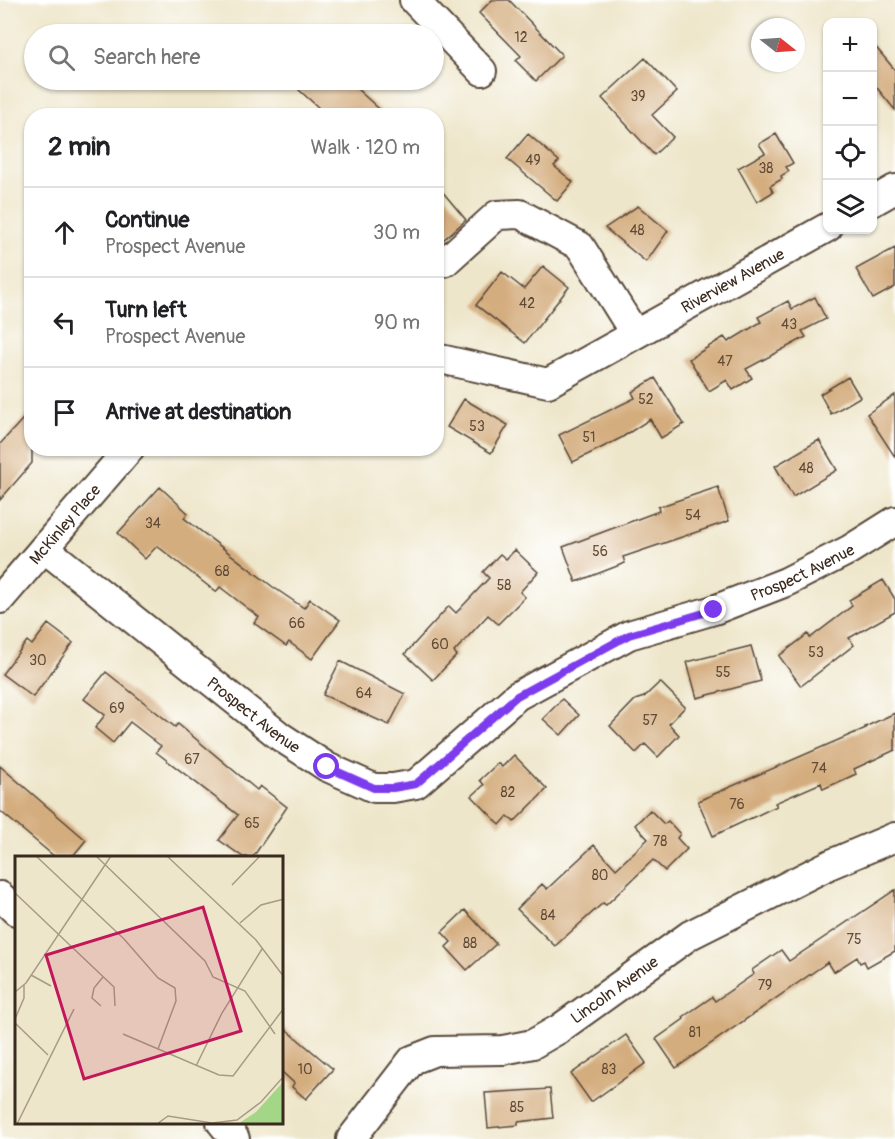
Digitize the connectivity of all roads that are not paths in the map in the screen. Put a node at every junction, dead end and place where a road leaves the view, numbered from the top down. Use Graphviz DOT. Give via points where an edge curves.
graph roads {
  1 [pos="414,0"];
  2 [pos="437,24"];
  3 [pos="444,31"];
  4 [pos="482,71"];
  5 [pos="895,189"];
  6 [pos="877,200"];
  7 [pos="823,230"];
  8 [pos="445,261"];
  9 [pos="635,334"];
  10 [pos="444,359"];
  11 [pos="123,456"];
  12 [pos="895,521"];
  13 [pos="44,548"];
  14 [pos="0,599"];
  15 [pos="895,837"];
  16 [pos="0,896"];
  17 [pos="15,910"];
  18 [pos="223,1124"];
  19 [pos="235,1139"];
  20 [pos="351,1139"];
  1 -- 2 [label="street"];
  3 -- 4 [label="street"];
  5 -- 6 [label="street"];
  7 -- 9 [label="street, Riverview Avenue"];
  8 -- 9 [label="street" via="497,215 520,214 580,246"];
  9 -- 10 [label="street, Riverview Avenue" via="548,383"];
  11 -- 13 [label="street, McKinley Place"];
  12 -- 13 [label="street, Prospect Avenue" via="786,582 714,610 629,635 517,696 416,784 393,788 374,788 327,767 281,736"];
  13 -- 14 [label="street, McKinley Place"];
  15 -- 20 [label="street, Lincoln Avenue" via="831,864 690,935 533,1044 504,1050 435,1051 412,1060"];
  16 -- 17 [label="street"];
  18 -- 19 [label="street"];
}
